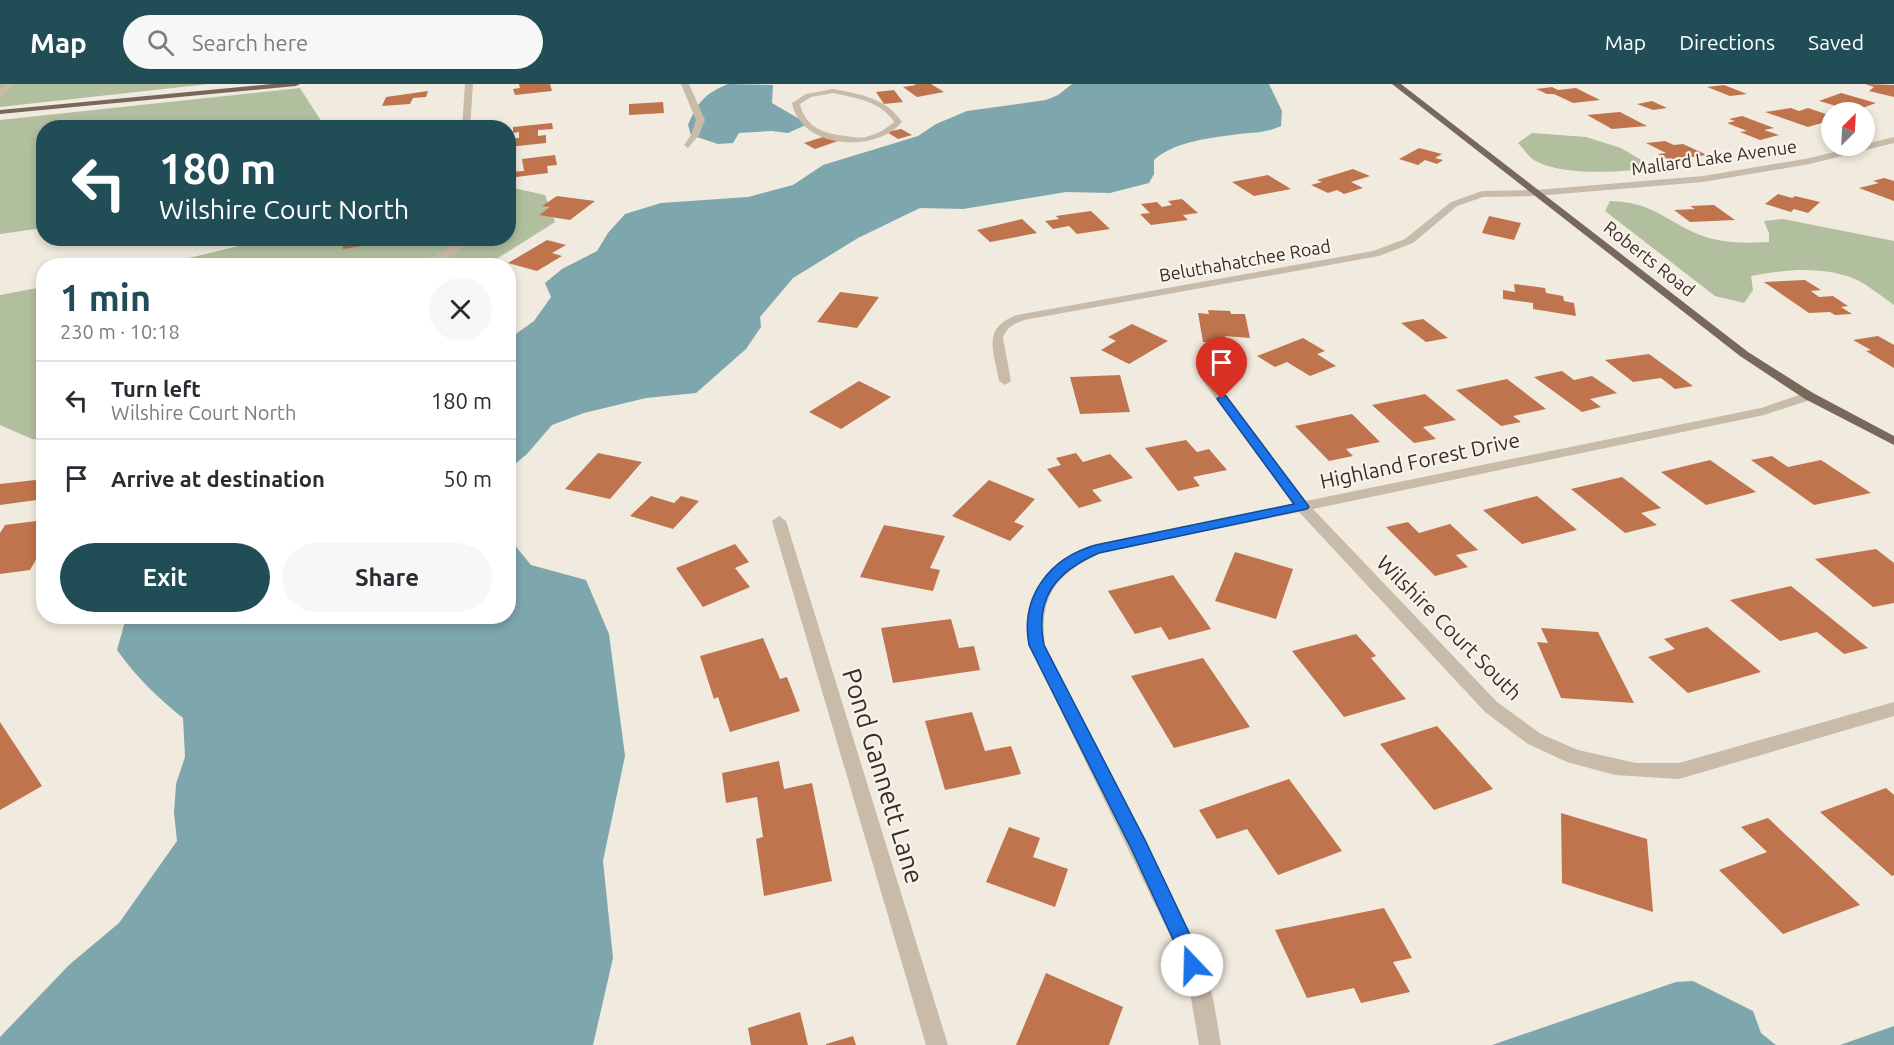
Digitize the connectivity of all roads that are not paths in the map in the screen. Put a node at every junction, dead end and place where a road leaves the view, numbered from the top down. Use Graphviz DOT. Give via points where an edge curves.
graph roads {
  1 [pos="10,84"];
  2 [pos="294,84"];
  3 [pos="469,84"];
  4 [pos="685,84"];
  5 [pos="823,84"];
  6 [pos="1396,84"];
  7 [pos="833,91"];
  8 [pos="0,95"];
  9 [pos="0,112"];
  10 [pos="467,120"];
  11 [pos="1894,140"];
  12 [pos="688,145"];
  13 [pos="1536,193"];
  14 [pos="458,246"];
  15 [pos="436,258"];
  16 [pos="1005,381"];
  17 [pos="1209,381"];
  18 [pos="1809,396"];
  19 [pos="1894,441"];
  20 [pos="1303,507"];
  21 [pos="779,521"];
  22 [pos="1894,709"];
  23 [pos="936,1045"];
  24 [pos="1210,1045"];
  1 -- 8 [label="street"];
  2 -- 9 [label="main road"];
  3 -- 10 [label="street"];
  4 -- 12 [label="street" via="701,121"];
  5 -- 7 [label="street"];
  6 -- 13 [label="main road, Roberts Road"];
  7 -- 7 [label="street" via="877,103 898,122 870,139 813,131 798,114 796,103 802,97"];
  11 -- 13 [label="street, Mallard Lake Avenue" via="1758,171"];
  13 -- 16 [label="street, Beluthahatchee Road" via="1482,194 1465,199 1409,241 1375,254 1011,321 997,338"];
  13 -- 18 [label="main road, Roberts Road" via="1744,354"];
  14 -- 15 [label="street"];
  17 -- 20 [label="street, Wilshire Court South"];
  18 -- 19 [label="main road, Roberts Road"];
  18 -- 20 [label="street, Highland Forest Drive" via="1764,411"];
  20 -- 22 [label="street, Wilshire Court South" via="1488,704 1516,727 1587,761 1623,770 1679,771"];
  20 -- 24 [label="street, Highland Forest Drive" via="1096,549 1059,569 1044,588 1036,608 1037,645 1187,949 1202,998"];
  21 -- 23 [label="street, Pond Gannett Lane"];
}
